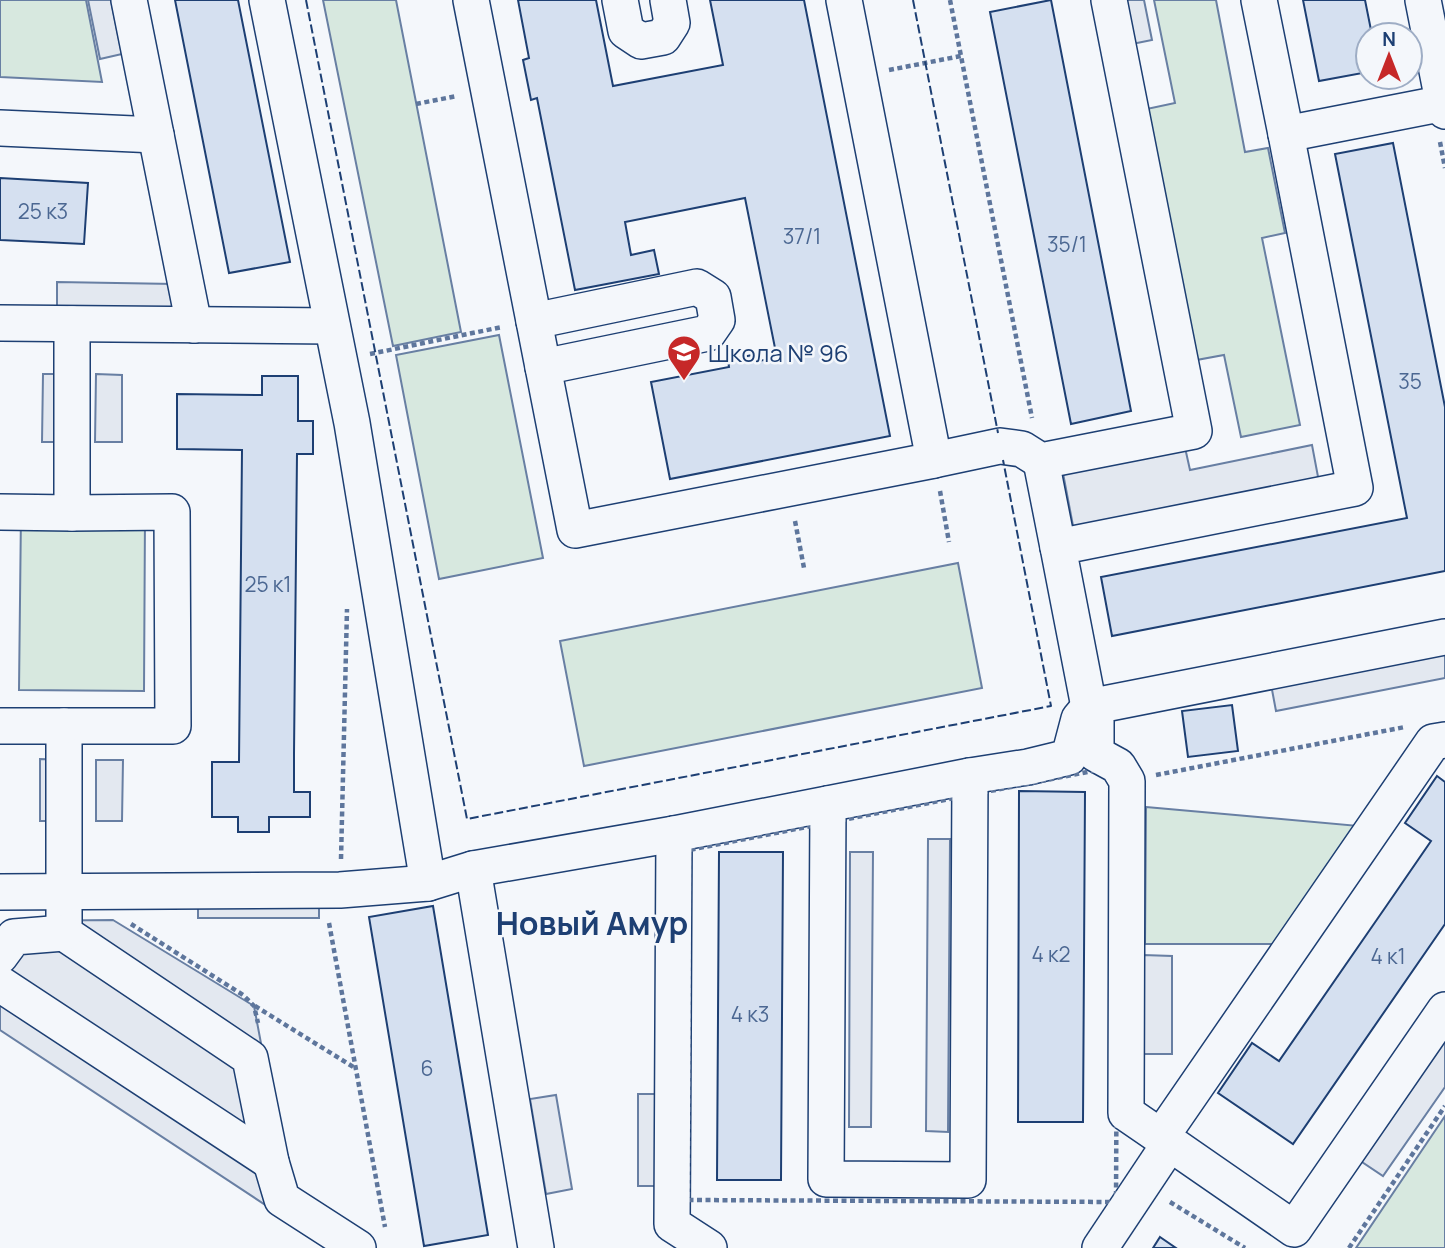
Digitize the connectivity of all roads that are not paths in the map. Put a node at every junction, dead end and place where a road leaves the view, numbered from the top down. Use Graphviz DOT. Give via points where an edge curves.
graph roads {
  1 [pos="130,0"];
  2 [pos="267,0"];
  3 [pos="471,0"];
  4 [pos="620,0"];
  5 [pos="668,0"];
  6 [pos="844,0"];
  7 [pos="1109,0"];
  8 [pos="1259,0"];
  9 [pos="1423,0"];
  10 [pos="1445,106"];
  11 [pos="0,128"];
  12 [pos="1286,134"];
  13 [pos="156,135"];
  14 [pos="534,321"];
  15 [pos="0,323"];
  16 [pos="72,324"];
  17 [pos="194,325"];
  18 [pos="332,326"];
  19 [pos="543,368"];
  20 [pos="934,460"];
  21 [pos="1041,461"];
  22 [pos="0,512"];
  23 [pos="72,513"];
  24 [pos="1058,547"];
  25 [pos="1445,637"];
  26 [pos="1089,707"];
  27 [pos="0,726"];
  28 [pos="64,726"];
  29 [pos="1445,740"];
  30 [pos="1083,755"];
  31 [pos="970,776"];
  32 [pos="828,804"];
  33 [pos="674,834"];
  34 [pos="473,869"];
  35 [pos="428,883"];
  36 [pos="62,891"];
  37 [pos="0,892"];
  38 [pos="64,933"];
  39 [pos="0,956"];
  40 [pos="0,984"];
  41 [pos="1445,1010"];
  42 [pos="1165,1140"];
  43 [pos="271,1162"];
  44 [pos="1287,1238"];
  45 [pos="372,1243"];
  46 [pos="692,1243"];
  47 [pos="536,1248"];
  48 [pos="1100,1248"];
  1 -- 13 [label="lane"];
  2 -- 18 [label="lane"];
  3 -- 14 [label="lane"];
  4 -- 5 [label="lane" via="626,31 641,41 663,37 673,23"];
  6 -- 20 [label="lane"];
  7 -- 21 [label="lane" via="1194,431"];
  8 -- 12 [label="lane"];
  9 -- 10 [label="lane"];
  10 -- 12 [label="lane"];
  11 -- 13 [label="lane"];
  12 -- 24 [label="lane" via="1355,488"];
  13 -- 17 [label="lane"];
  14 -- 19 [label="lane"];
  14 -- 19 [label="lane" via="698,287 713,297 717,320 708,334"];
  15 -- 16 [label="lane"];
  16 -- 17 [label="lane"];
  16 -- 23 [label="lane"];
  17 -- 18 [label="lane"];
  18 -- 35 [label="lane"];
  19 -- 20 [label="lane" via="575,530"];
  20 -- 21 [label="lane" via="1000,446 1022,449"];
  21 -- 24 [label="lane"];
  22 -- 23 [label="lane"];
  23 -- 28 [label="lane" via="172,512 173,726"];
  24 -- 26 [label="lane"];
  25 -- 26 [label="lane"];
  26 -- 30 [label="lane" via="1096,721"];
  27 -- 28 [label="lane"];
  28 -- 36 [label="lane"];
  29 -- 42 [label="lane" via="1433,742"];
  30 -- 31 [label="lane"];
  30 -- 42 [label="lane" via="1118,766 1127,781 1126,1113"];
  31 -- 32 [label="lane"];
  31 -- 32 [label="lane" via="968,1180 826,1179"];
  32 -- 33 [label="lane"];
  33 -- 34 [label="lane"];
  33 -- 46 [label="lane" via="672,1224"];
  34 -- 35 [label="lane"];
  34 -- 47 [label="lane"];
  35 -- 36 [label="lane" via="334,905"];
  36 -- 37 [label="lane"];
  36 -- 38 [label="lane"];
  38 -- 39 [label="lane" via="14,937"];
  38 -- 43 [label="lane" via="250,1058"];
  40 -- 43 [label="lane"];
  41 -- 44 [label="lane"];
  42 -- 44 [label="lane"];
  42 -- 48 [label="lane" via="1142,1186"];
  43 -- 45 [label="lane" via="282,1199"];
}
